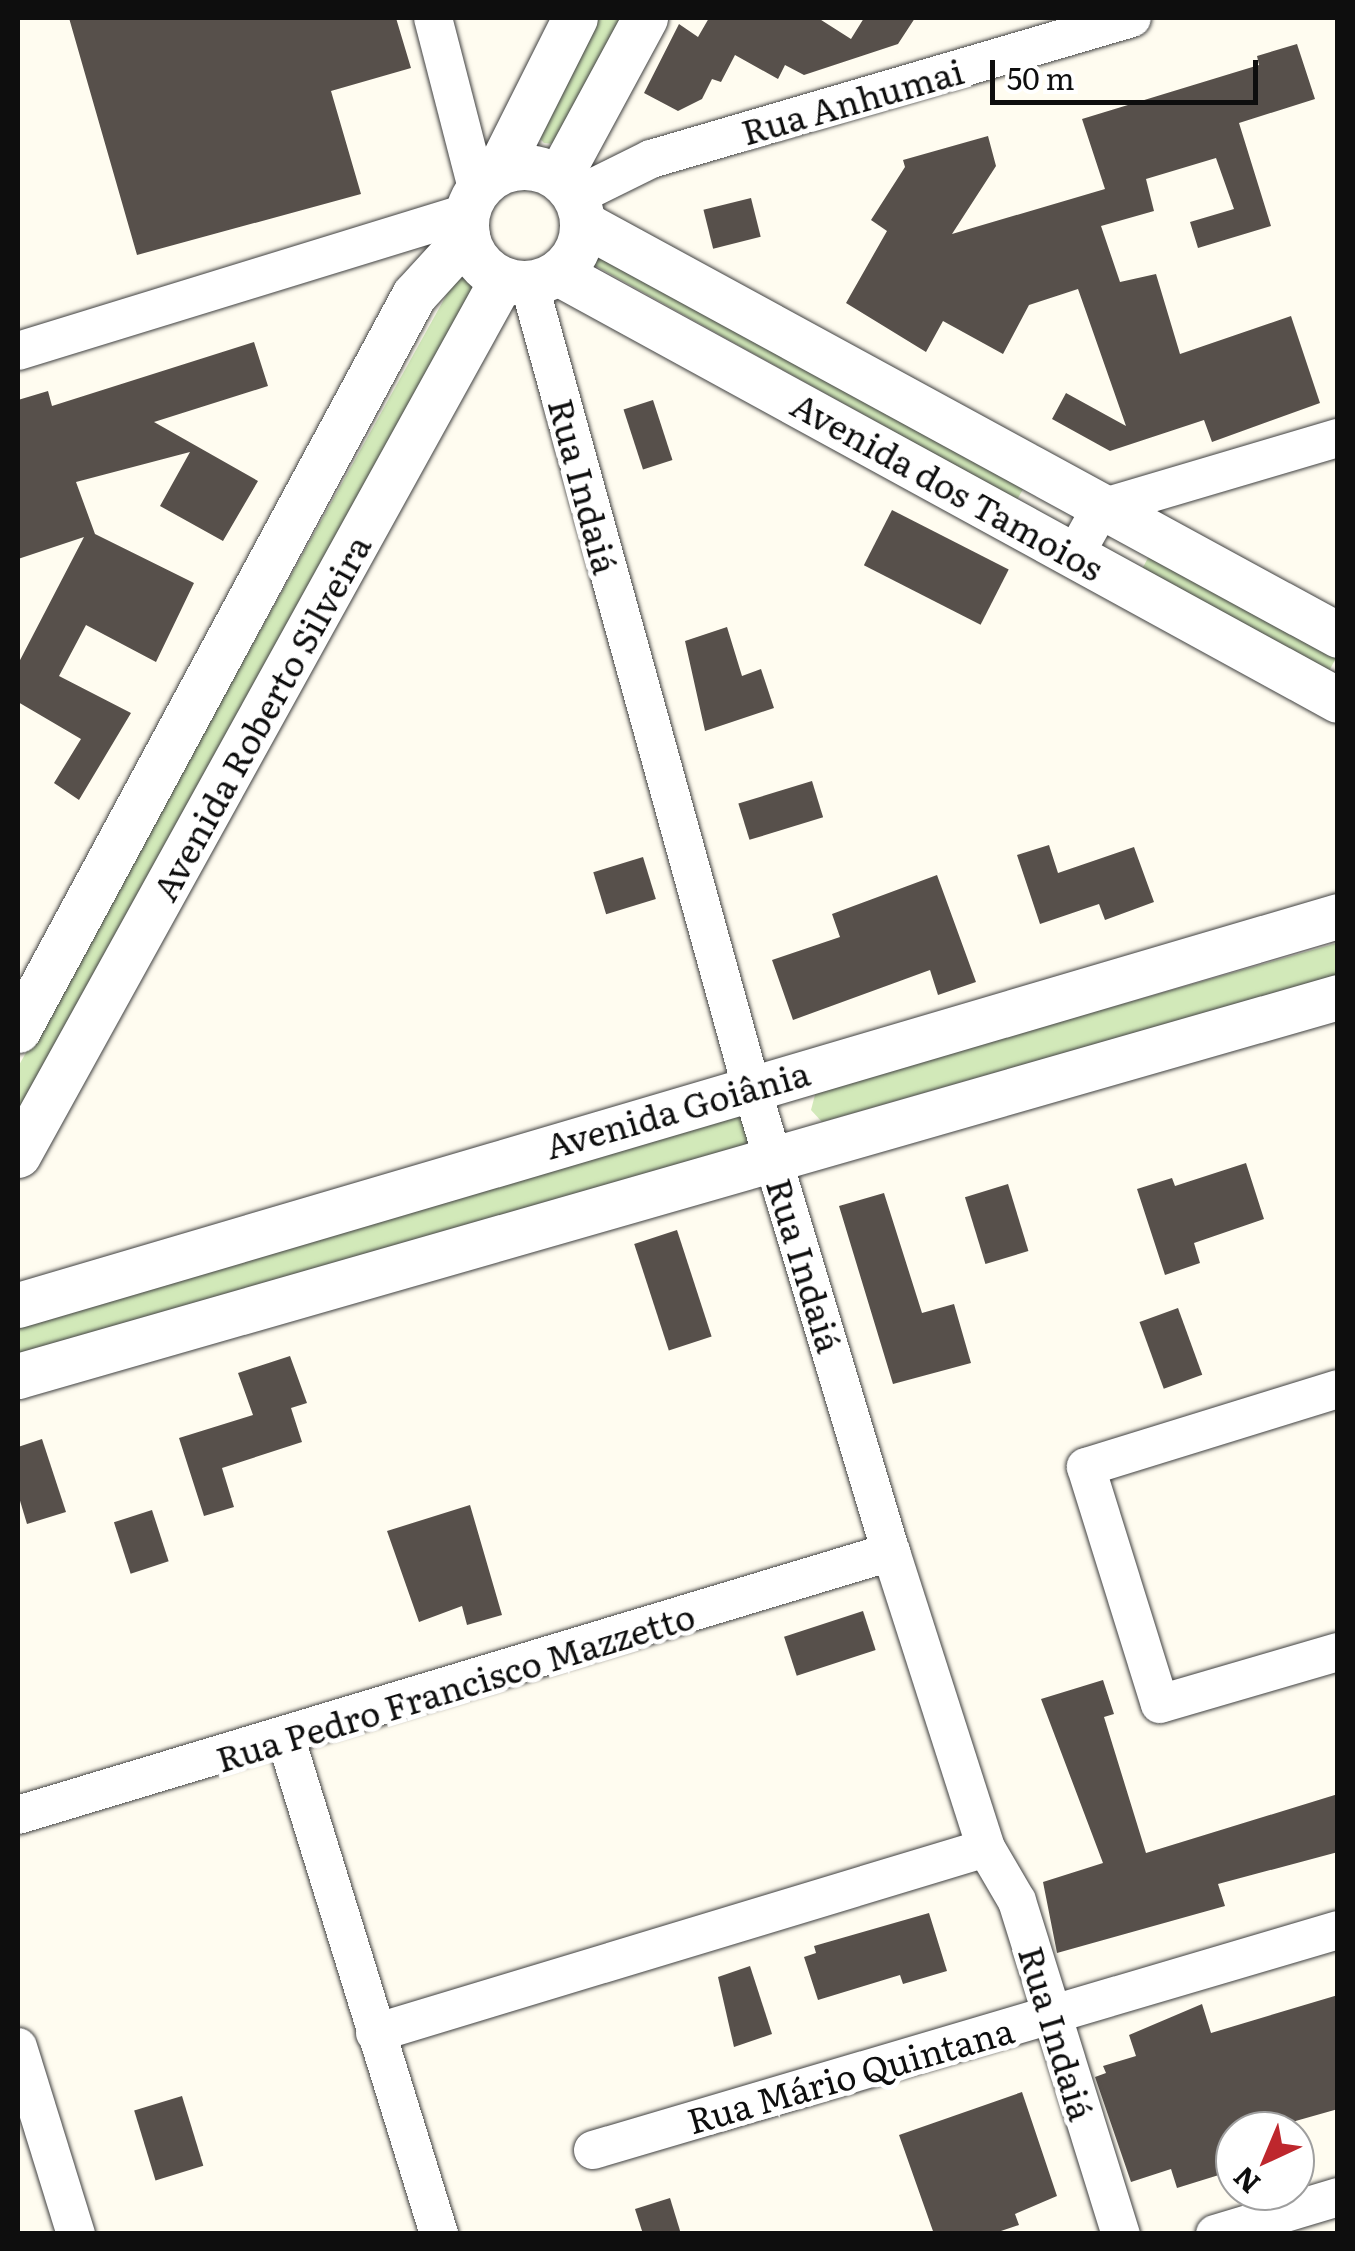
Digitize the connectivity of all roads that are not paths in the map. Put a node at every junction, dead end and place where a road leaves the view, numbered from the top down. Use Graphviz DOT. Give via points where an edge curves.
graph roads {
  1 [pos="432,18"];
  2 [pos="575,18"];
  3 [pos="644,18"];
  4 [pos="1132,18"];
  5 [pos="573,198"];
  6 [pos="477,202"];
  7 [pos="529,278"];
  8 [pos="18,351"];
  9 [pos="1338,438"];
  10 [pos="1101,508"];
  11 [pos="1075,554"];
  12 [pos="1338,635"];
  13 [pos="1338,700"];
  14 [pos="1338,916"];
  15 [pos="1338,997"];
  16 [pos="18,1030"];
  17 [pos="750,1086"];
  18 [pos="18,1155"];
  19 [pos="775,1162"];
  20 [pos="18,1304"];
  21 [pos="18,1376"];
  22 [pos="1338,1389"];
  23 [pos="891,1552"];
  24 [pos="1338,1652"];
  25 [pos="286,1739"];
  26 [pos="18,1814"];
  27 [pos="986,1848"];
  28 [pos="1338,1930"];
  29 [pos="1052,2014"];
  30 [pos="376,2033"];
  31 [pos="18,2047"];
  32 [pos="594,2150"];
  33 [pos="1338,2197"];
  34 [pos="76,2234"];
  35 [pos="439,2234"];
  36 [pos="1121,2234"];
  37 [pos="1215,2234"];
  1 -- 6 [label="street"];
  2 -- 6 [label="street, Avenida Roberto Silveira"];
  3 -- 5 [label="street"];
  4 -- 5 [label="street, Rua Anhumai" via="651,159"];
  5 -- 6 [label="street" via="530,166"];
  5 -- 7 [label="street" via="577,252"];
  5 -- 10 [label="street, Avenida dos Tamoios"];
  6 -- 7 [label="street" via="479,262"];
  6 -- 8 [label="street"];
  6 -- 16 [label="street, Avenida Roberto Silveira" via="414,295"];
  7 -- 11 [label="street, Avenida dos Tamoios"];
  7 -- 17 [label="street, Rua Indaiá"];
  7 -- 18 [label="street, Avenida Roberto Silveira"];
  9 -- 10 [label="street"];
  10 -- 11 [label="street"];
  10 -- 12 [label="street, Avenida dos Tamoios"];
  11 -- 13 [label="street, Avenida dos Tamoios"];
  14 -- 17 [label="street, Avenida Goiânia"];
  15 -- 19 [label="street"];
  17 -- 19 [label="street, Rua Indaiá"];
  17 -- 20 [label="street, Avenida Goiânia"];
  19 -- 21 [label="street"];
  19 -- 23 [label="street, Rua Indaiá"];
  22 -- 24 [label="street" via="1086,1467 1160,1704"];
  23 -- 25 [label="street, Rua Pedro Francisco Mazzetto"];
  23 -- 27 [label="street, Rua Indaiá"];
  25 -- 26 [label="street, Rua Pedro Francisco Mazzetto"];
  25 -- 30 [label="street"];
  27 -- 29 [label="street, Rua Indaiá" via="1017,1901"];
  27 -- 30 [label="street"];
  28 -- 29 [label="street, Rua Mário Quintana"];
  29 -- 32 [label="street, Rua Mário Quintana"];
  29 -- 36 [label="street, Rua Indaiá"];
  30 -- 35 [label="street"];
  31 -- 34 [label="street"];
  33 -- 37 [label="street"];
}
